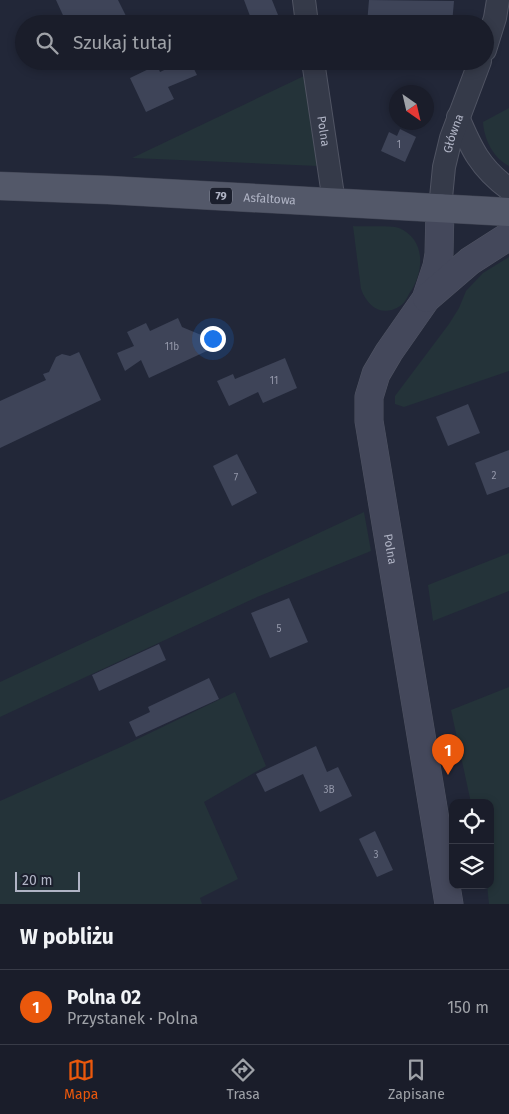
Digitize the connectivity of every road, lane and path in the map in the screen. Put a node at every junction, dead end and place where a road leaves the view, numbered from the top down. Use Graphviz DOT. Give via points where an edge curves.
graph roads {
  1 [pos="304,0"];
  2 [pos="498,0"];
  3 [pos="306,15"];
  4 [pos="494,21"];
  5 [pos="314,70"];
  6 [pos="476,70"];
  7 [pos="458,117"];
  8 [pos="0,186"];
  9 [pos="509,189"];
  10 [pos="334,202"];
  11 [pos="440,208"];
  12 [pos="509,212"];
  13 [pos="509,236"];
  14 [pos="426,299"];
  15 [pos="449,904"];
  1 -- 3 [label="street"];
  2 -- 4 [label="street"];
  5 -- 10 [label="street, Polna"];
  6 -- 7 [label="street, Główna"];
  7 -- 9 [label="street" via="474,154"];
  7 -- 11 [label="street, Główna" via="446,154"];
  8 -- 10 [label="main road, Asfaltowa / 79"];
  10 -- 11 [label="main road, Asfaltowa / 79"];
  11 -- 12 [label="main road, Asfaltowa / 79"];
  11 -- 14 [label="street, Polna" via="439,254"];
  13 -- 14 [label="street" via="470,261"];
  14 -- 15 [label="street, Polna" via="376,374 369,396 369,421"];
}
